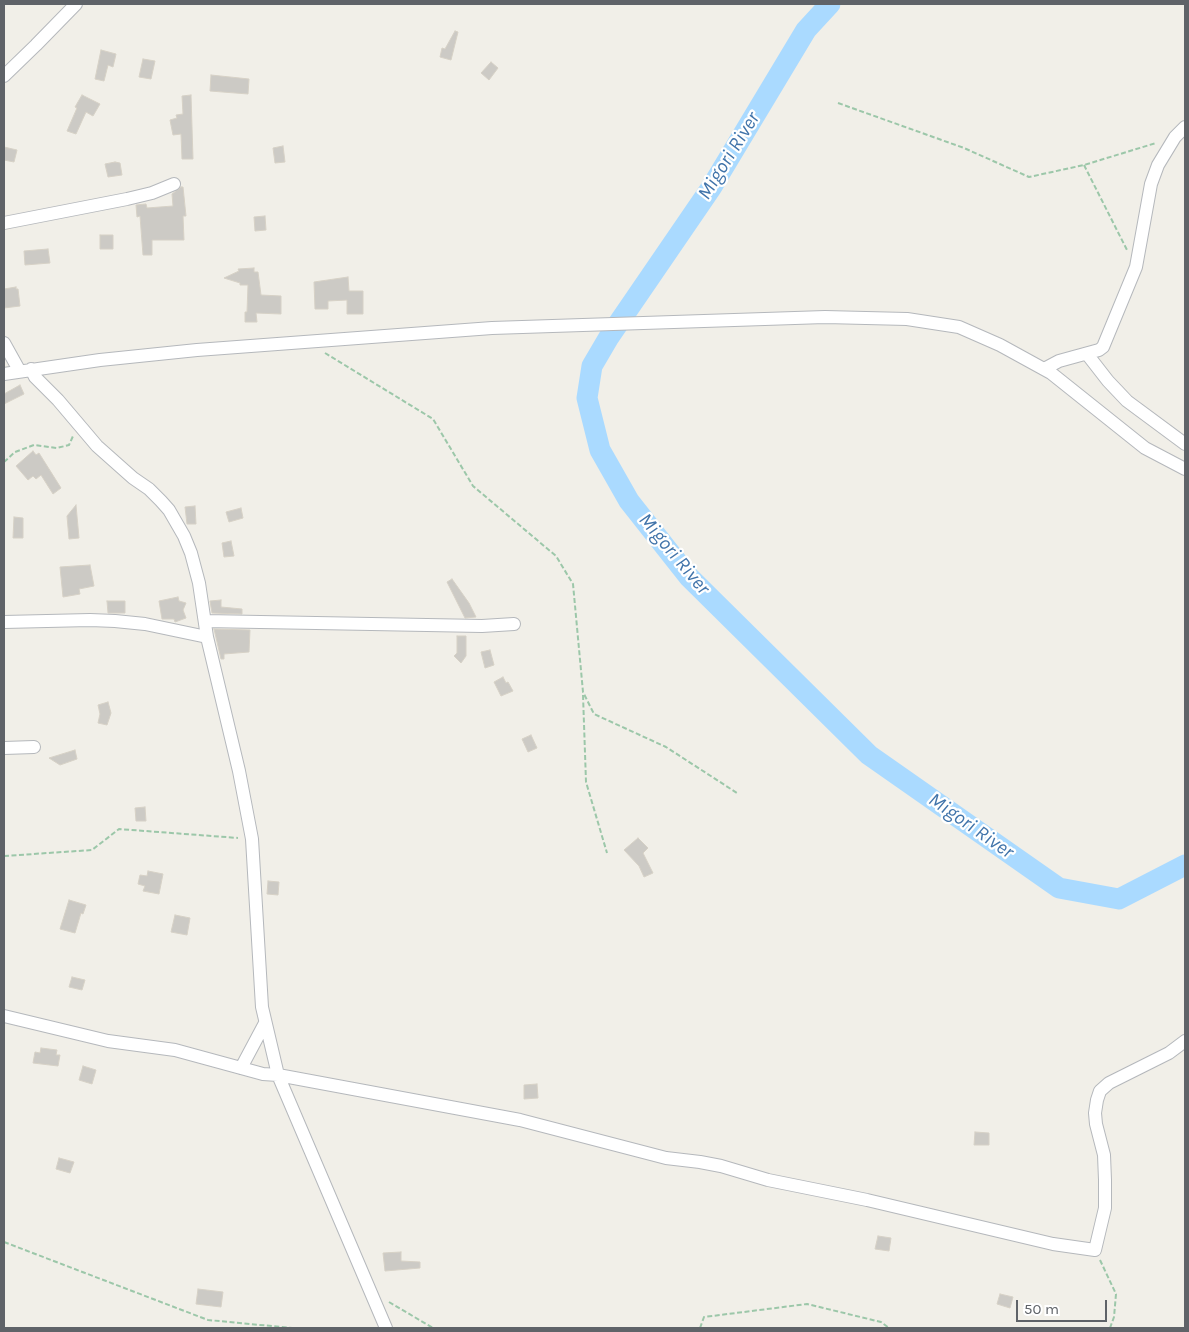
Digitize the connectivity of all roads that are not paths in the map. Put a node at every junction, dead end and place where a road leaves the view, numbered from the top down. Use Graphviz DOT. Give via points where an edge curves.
graph roads {
  1 [pos="76,4"];
  2 [pos="4,76"];
  3 [pos="1185,128"];
  4 [pos="174,184"];
  5 [pos="4,223"];
  6 [pos="4,344"];
  7 [pos="1087,354"];
  8 [pos="1044,369"];
  9 [pos="25,370"];
  10 [pos="4,374"];
  11 [pos="1185,444"];
  12 [pos="1185,469"];
  13 [pos="4,622"];
  14 [pos="205,622"];
  15 [pos="514,624"];
  16 [pos="207,637"];
  17 [pos="34,747"];
  18 [pos="4,748"];
  19 [pos="4,1016"];
  20 [pos="265,1023"];
  21 [pos="1185,1041"];
  22 [pos="241,1068"];
  23 [pos="278,1074"];
  24 [pos="386,1328"];
  1 -- 2 [label="street"];
  3 -- 7 [label="street" via="1175,137 1158,165 1151,184 1136,267 1103,347"];
  4 -- 5 [label="street" via="127,199"];
  6 -- 9 [label="street"];
  7 -- 8 [label="street" via="1059,361"];
  7 -- 11 [label="street" via="1127,402"];
  8 -- 9 [label="street" via="959,327 907,319 825,317 492,328 197,350"];
  8 -- 12 [label="street" via="1145,448"];
  9 -- 10 [label="street"];
  9 -- 14 [label="street" via="111,460 149,489 169,510 191,553"];
  13 -- 16 [label="street" via="90,620 145,624"];
  14 -- 15 [label="street"];
  14 -- 16 [label="street"];
  16 -- 20 [label="street" via="252,840 260,989"];
  17 -- 18 [label="street"];
  19 -- 22 [label="street" via="108,1041 175,1050"];
  20 -- 22 [label="street"];
  20 -- 23 [label="street"];
  21 -- 23 [label="street" via="1169,1053 1109,1083 1096,1100 1096,1124 1104,1155 1105,1208 1095,1250 1053,1244 768,1180 721,1166 666,1158 520,1120"];
  22 -- 23 [label="street"];
  23 -- 24 [label="street"];
}
